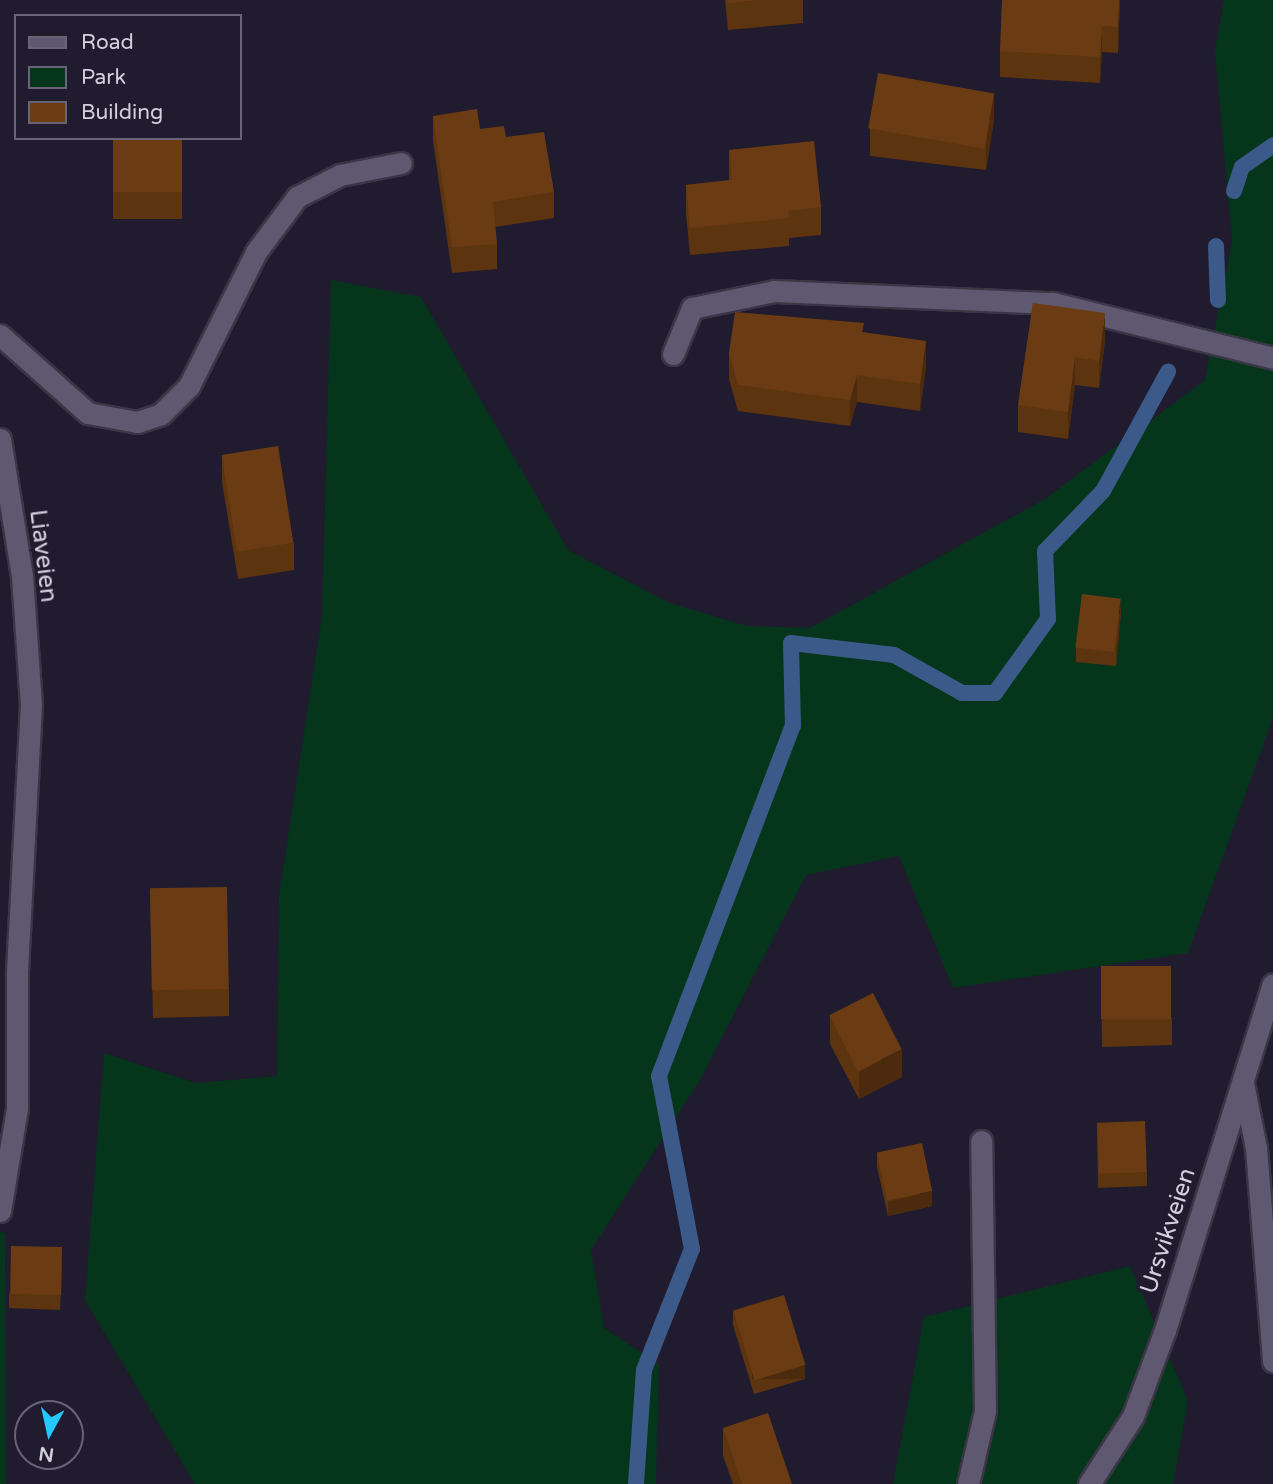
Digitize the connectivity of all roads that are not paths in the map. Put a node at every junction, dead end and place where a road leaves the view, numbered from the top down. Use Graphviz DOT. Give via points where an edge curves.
graph roads {
  1 [pos="401,163"];
  2 [pos="0,335"];
  3 [pos="673,354"];
  4 [pos="1273,358"];
  5 [pos="0,439"];
  6 [pos="1273,984"];
  7 [pos="1243,1083"];
  8 [pos="981,1141"];
  9 [pos="0,1211"];
  10 [pos="1273,1361"];
  11 [pos="968,1484"];
  12 [pos="1089,1484"];
  1 -- 2 [label="street" via="340,175 297,197 256,252 189,386 161,414 137,422 88,413"];
  3 -- 4 [label="street" via="692,308 774,291 1053,303"];
  5 -- 9 [label="street, Liaveien" via="22,576 31,704 17,974 17,1108"];
  6 -- 7 [label="street, Ursvikveien"];
  7 -- 10 [label="street" via="1256,1148"];
  7 -- 12 [label="street, Ursvikveien" via="1133,1416"];
  8 -- 11 [label="street" via="985,1411"];
}
